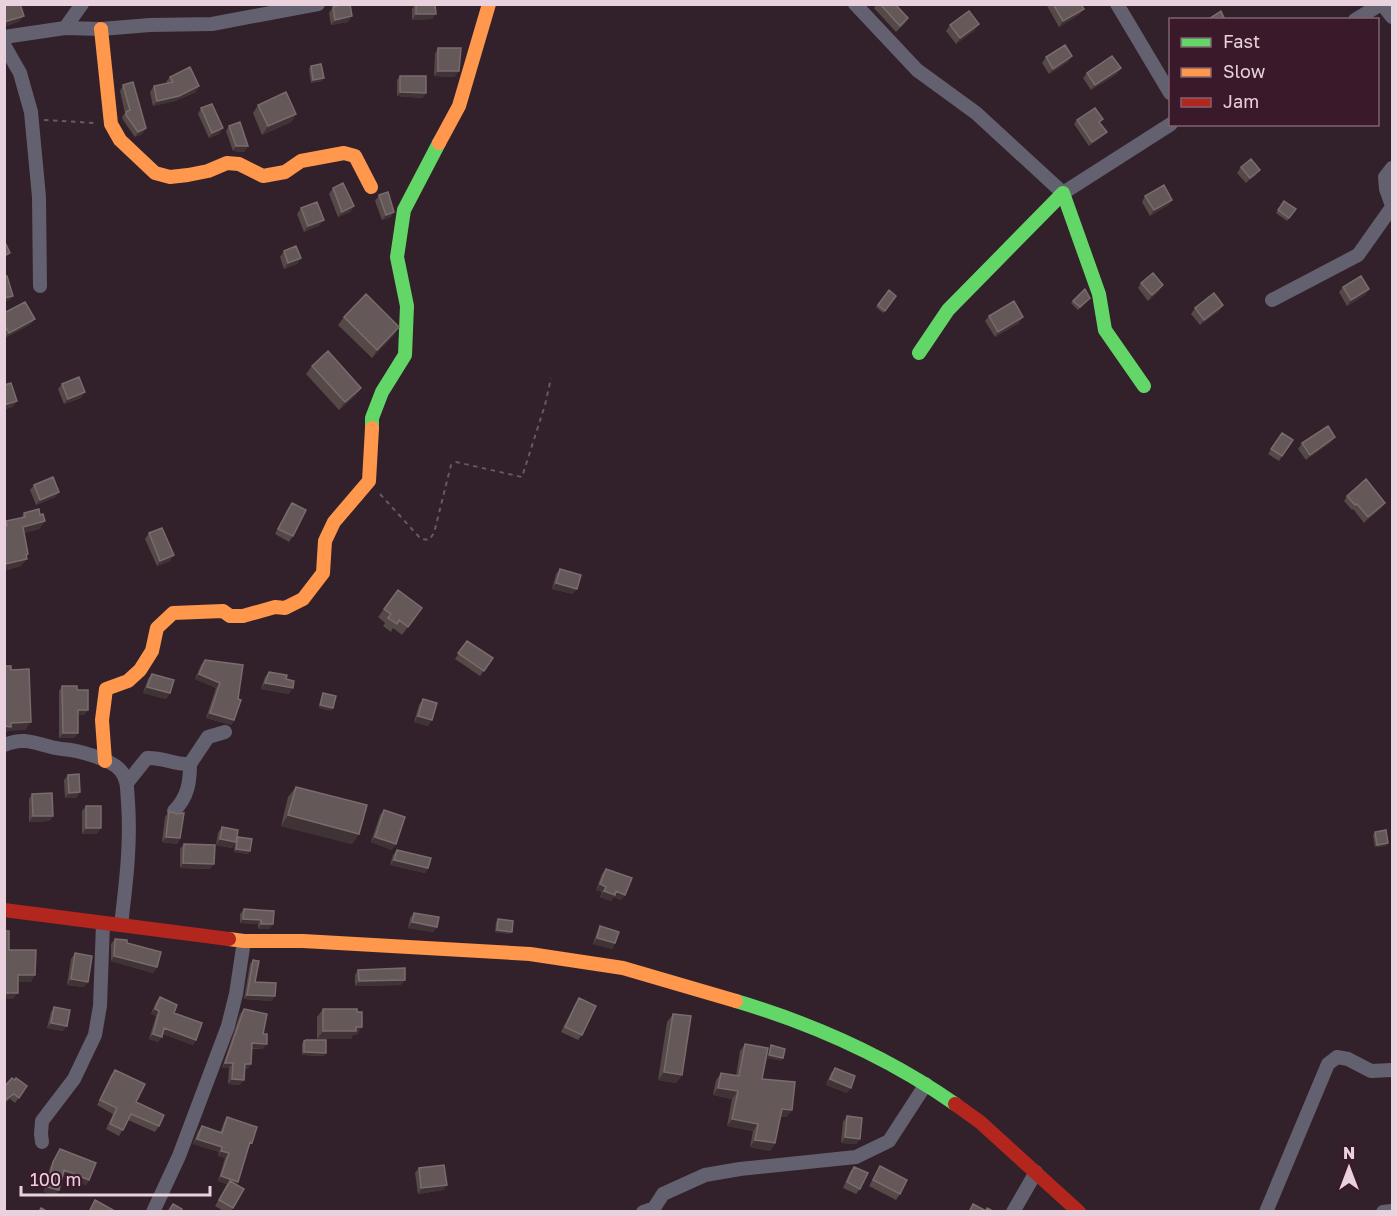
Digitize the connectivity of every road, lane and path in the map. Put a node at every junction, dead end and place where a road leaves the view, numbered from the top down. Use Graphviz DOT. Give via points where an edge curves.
graph roads {
  1 [pos="82,4"];
  2 [pos="318,4"];
  3 [pos="489,4"];
  4 [pos="855,4"];
  5 [pos="1117,4"];
  6 [pos="1382,4"];
  7 [pos="1392,17"];
  8 [pos="1358,18"];
  9 [pos="65,28"];
  10 [pos="101,29"];
  11 [pos="4,38"];
  12 [pos="4,45"];
  13 [pos="1169,91"];
  14 [pos="31,112"];
  15 [pos="111,123"];
  16 [pos="1169,125"];
  17 [pos="1392,168"];
  18 [pos="371,187"];
  19 [pos="1063,193"];
  20 [pos="1392,207"];
  21 [pos="40,286"];
  22 [pos="1272,300"];
  23 [pos="919,353"];
  24 [pos="551,378"];
  25 [pos="1144,386"];
  26 [pos="369,481"];
  27 [pos="225,732"];
  28 [pos="4,746"];
  29 [pos="105,761"];
  30 [pos="190,764"];
  31 [pos="127,783"];
  32 [pos="174,810"];
  33 [pos="4,910"];
  34 [pos="104,923"];
  35 [pos="121,925"];
  36 [pos="244,941"];
  37 [pos="1392,1070"];
  38 [pos="926,1084"];
  39 [pos="42,1142"];
  40 [pos="1036,1172"];
  41 [pos="1392,1211"];
  42 [pos="153,1212"];
  43 [pos="643,1212"];
  44 [pos="1013,1212"];
  45 [pos="1079,1212"];
  46 [pos="1266,1212"];
  47 [pos="1383,1212"];
  1 -- 9 [label="street"];
  2 -- 10 [label="street" via="212,24"];
  3 -- 26 [label="street" via="459,106 405,210 397,257 407,306 405,355 382,392 372,418"];
  4 -- 19 [label="street" via="917,70 976,113"];
  5 -- 13 [label="street"];
  6 -- 7 [label="street"];
  6 -- 8 [label="street"];
  9 -- 10 [label="street"];
  9 -- 11 [label="street"];
  10 -- 15 [label="street"];
  12 -- 14 [label="street" via="20,73"];
  14 -- 15 [label="path" via="44,120"];
  14 -- 21 [label="street" via="39,197"];
  15 -- 18 [label="street" via="120,140 155,173 170,177 208,171 227,163 239,164 263,176 285,172 302,161 345,153 355,156"];
  16 -- 19 [label="street"];
  17 -- 20 [label="street" via="1385,177"];
  19 -- 23 [label="street" via="948,310"];
  19 -- 25 [label="street" via="1099,294 1105,330"];
  20 -- 22 [label="street" via="1358,255"];
  24 -- 26 [label="path" via="522,477 456,462 451,465 429,540 421,539"];
  26 -- 29 [label="street" via="334,522 325,541 322,573 303,599 285,608 275,606 243,616 230,616 224,611 173,613 157,628 152,651 140,670 128,681 106,689 102,720"];
  27 -- 30 [label="street" via="208,736"];
  28 -- 29 [label="street" via="26,740"];
  29 -- 31 [label="street" via="121,770"];
  30 -- 31 [label="street" via="147,758"];
  30 -- 32 [label="street" via="188,790"];
  31 -- 35 [label="street" via="130,846"];
  33 -- 34 [label="street"];
  34 -- 35 [label="street"];
  34 -- 39 [label="street" via="95,1035 74,1079 42,1121"];
  35 -- 36 [label="street"];
  36 -- 38 [label="street" via="314,941 530,954 623,968 754,1005 818,1030"];
  36 -- 42 [label="street" via="228,1026 179,1156"];
  37 -- 46 [label="street" via="1371,1071 1336,1057 1328,1064"];
  38 -- 40 [label="street" via="980,1122"];
  38 -- 43 [label="street" via="889,1141 856,1157 705,1175 663,1194 654,1208"];
  40 -- 44 [label="street"];
  40 -- 45 [label="street"];
  41 -- 47 [label="street"];
}
